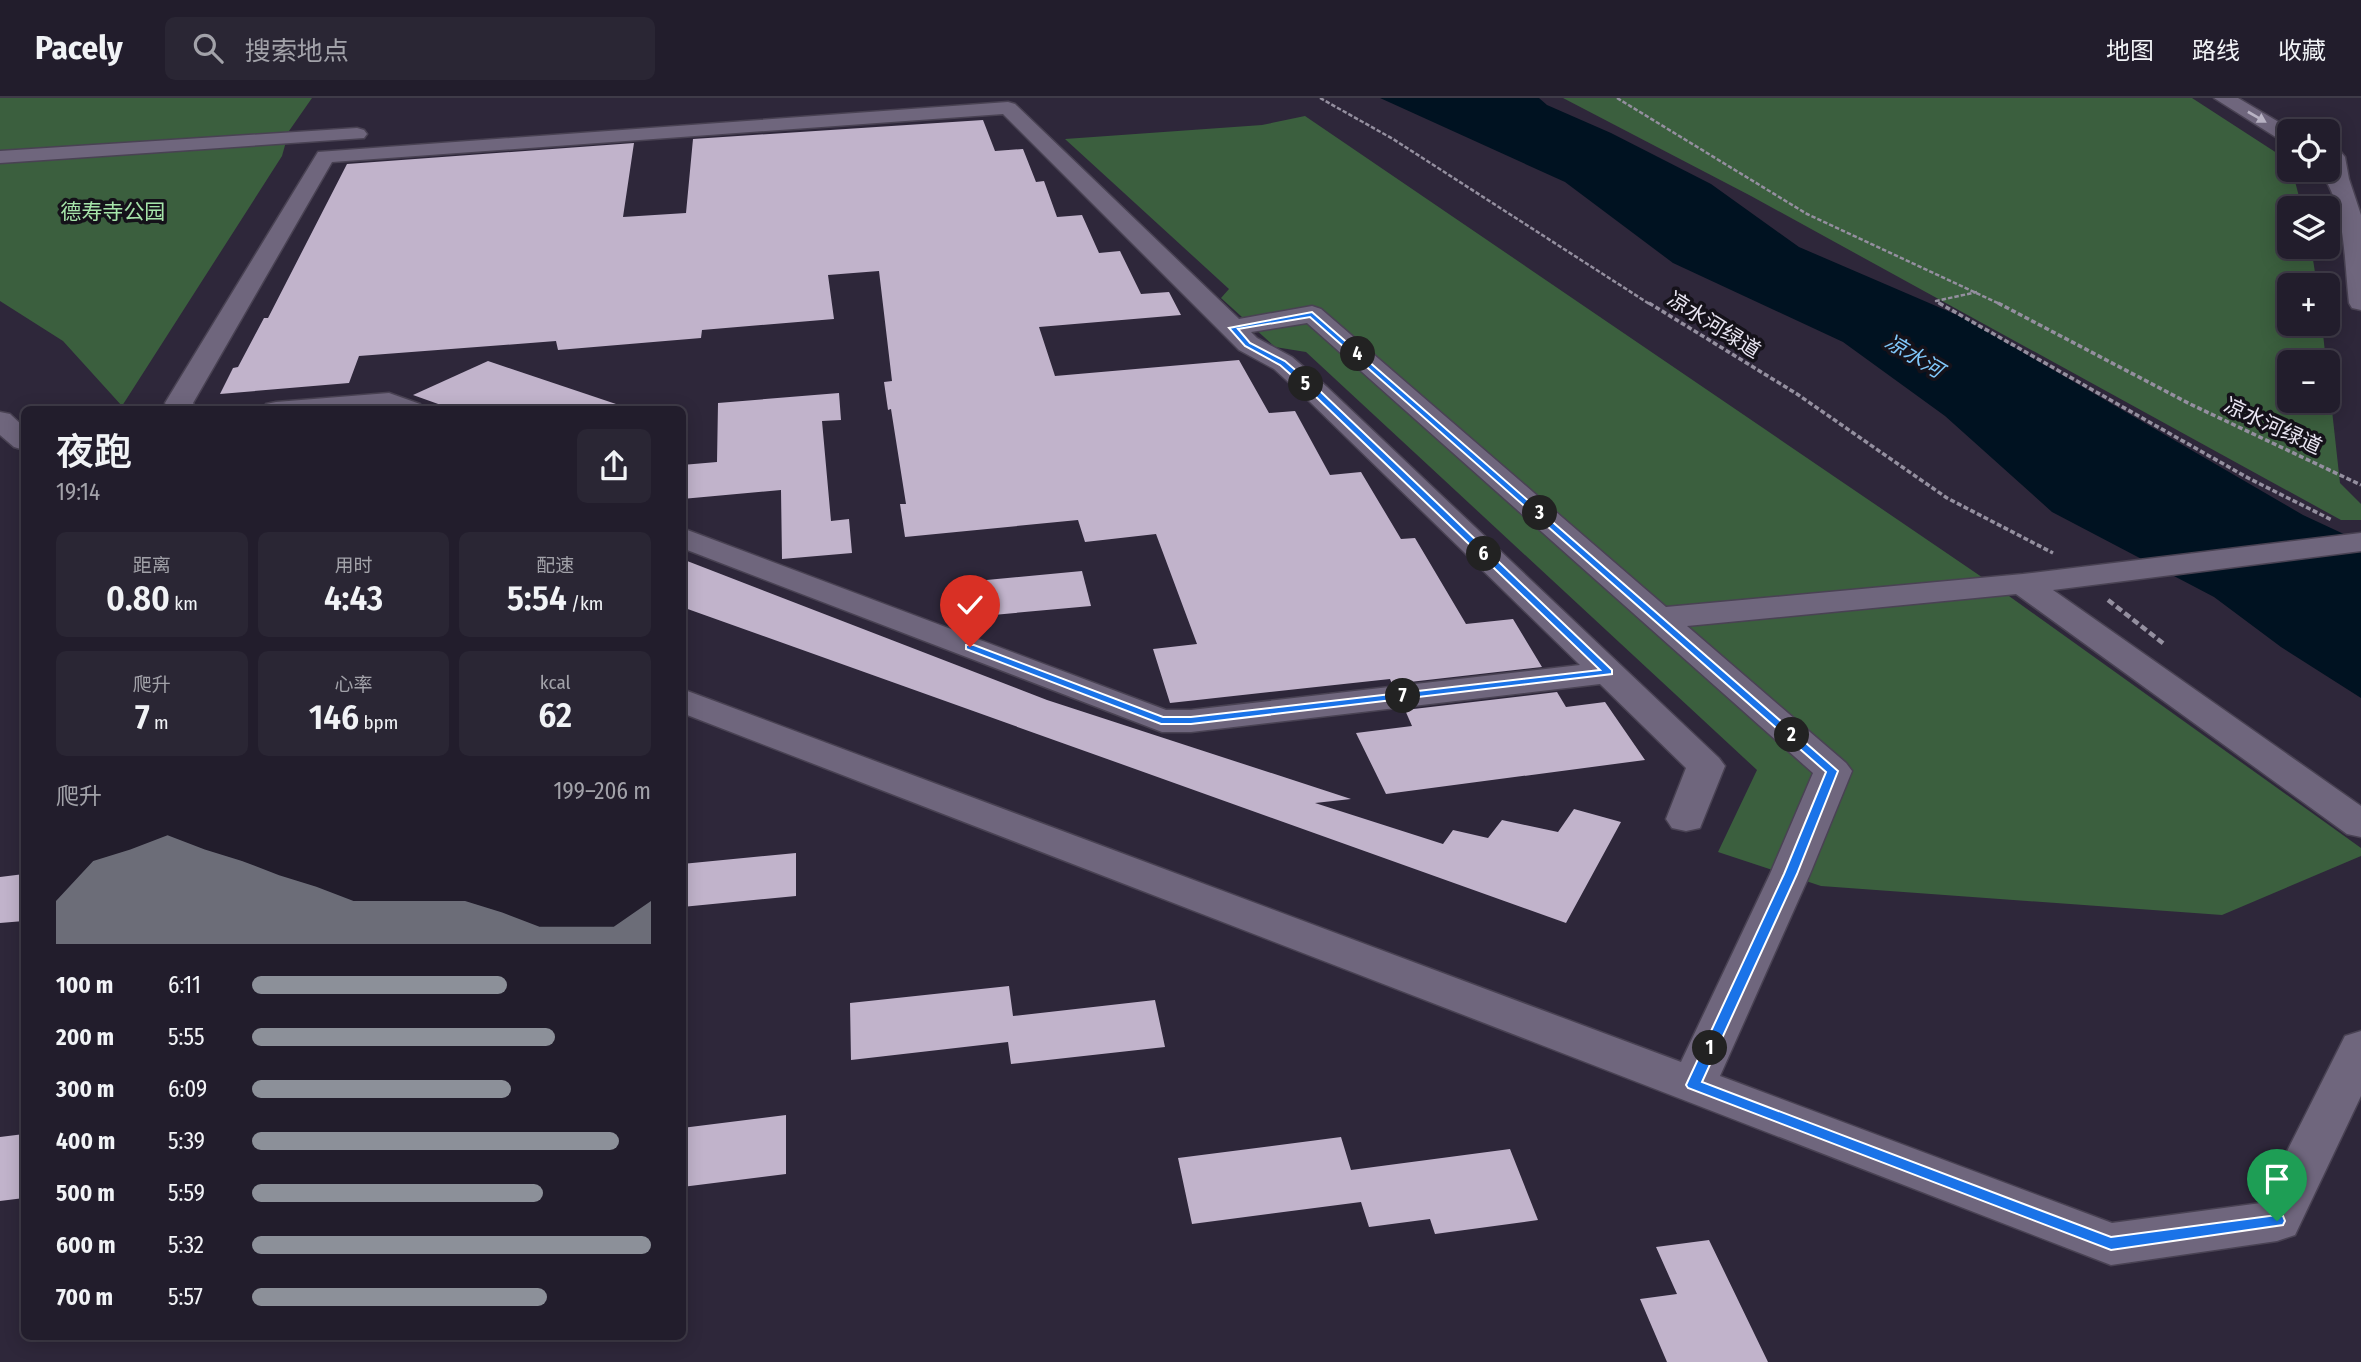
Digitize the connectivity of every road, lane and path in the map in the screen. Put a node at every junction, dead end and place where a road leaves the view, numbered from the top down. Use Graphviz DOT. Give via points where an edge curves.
graph roads {
  1 [pos="910,98"];
  2 [pos="1320,98"];
  3 [pos="1616,98"];
  4 [pos="2224,98"];
  5 [pos="2260,98"];
  6 [pos="2283,119"];
  7 [pos="2277,122"];
  8 [pos="0,157"];
  9 [pos="2336,182"];
  10 [pos="1977,292"];
  11 [pos="2361,303"];
  12 [pos="1233,328"];
  13 [pos="181,406"];
  14 [pos="326,406"];
  15 [pos="401,406"];
  16 [pos="0,420"];
  17 [pos="21,438"];
  18 [pos="2361,485"];
  19 [pos="2349,532"];
  20 [pos="686,539"];
  21 [pos="2104,574"];
  22 [pos="2023,584"];
  23 [pos="1660,618"];
  24 [pos="1608,672"];
  25 [pos="686,702"];
  26 [pos="1686,819"];
  27 [pos="2361,825"];
  28 [pos="2361,1048"];
  29 [pos="1693,1085"];
  1 -- 8 [label="street"];
  2 -- 21 [label="path, 凉水河绿道" via="1393,139 1797,394 1947,498"];
  3 -- 10 [label="path, 凉水河绿道" via="1807,214"];
  4 -- 7 [label="street, one-way"];
  5 -- 6 [label="street"];
  9 -- 11 [label="street" via="2350,216"];
  10 -- 18 [label="path, 凉水河绿道" via="2190,404"];
  10 -- 19 [label="path" via="1936,301"];
  12 -- 13 [label="street" via="1008,108 325,156"];
  12 -- 23 [label="street" via="1312,314"];
  12 -- 24 [label="street" via="1317,393"];
  14 -- 15 [label="street" via="389,401"];
  16 -- 17 [label="street"];
  19 -- 21 [label="street"];
  20 -- 24 [label="street" via="1161,721"];
  21 -- 22 [label="street"];
  22 -- 23 [label="street"];
  22 -- 27 [label="street"];
  23 -- 29 [label="street" via="1833,771"];
  24 -- 26 [label="street" via="1706,766"];
  25 -- 29 [label="street"];
  28 -- 29 [label="street" via="2277,1221 2111,1244"];
}
